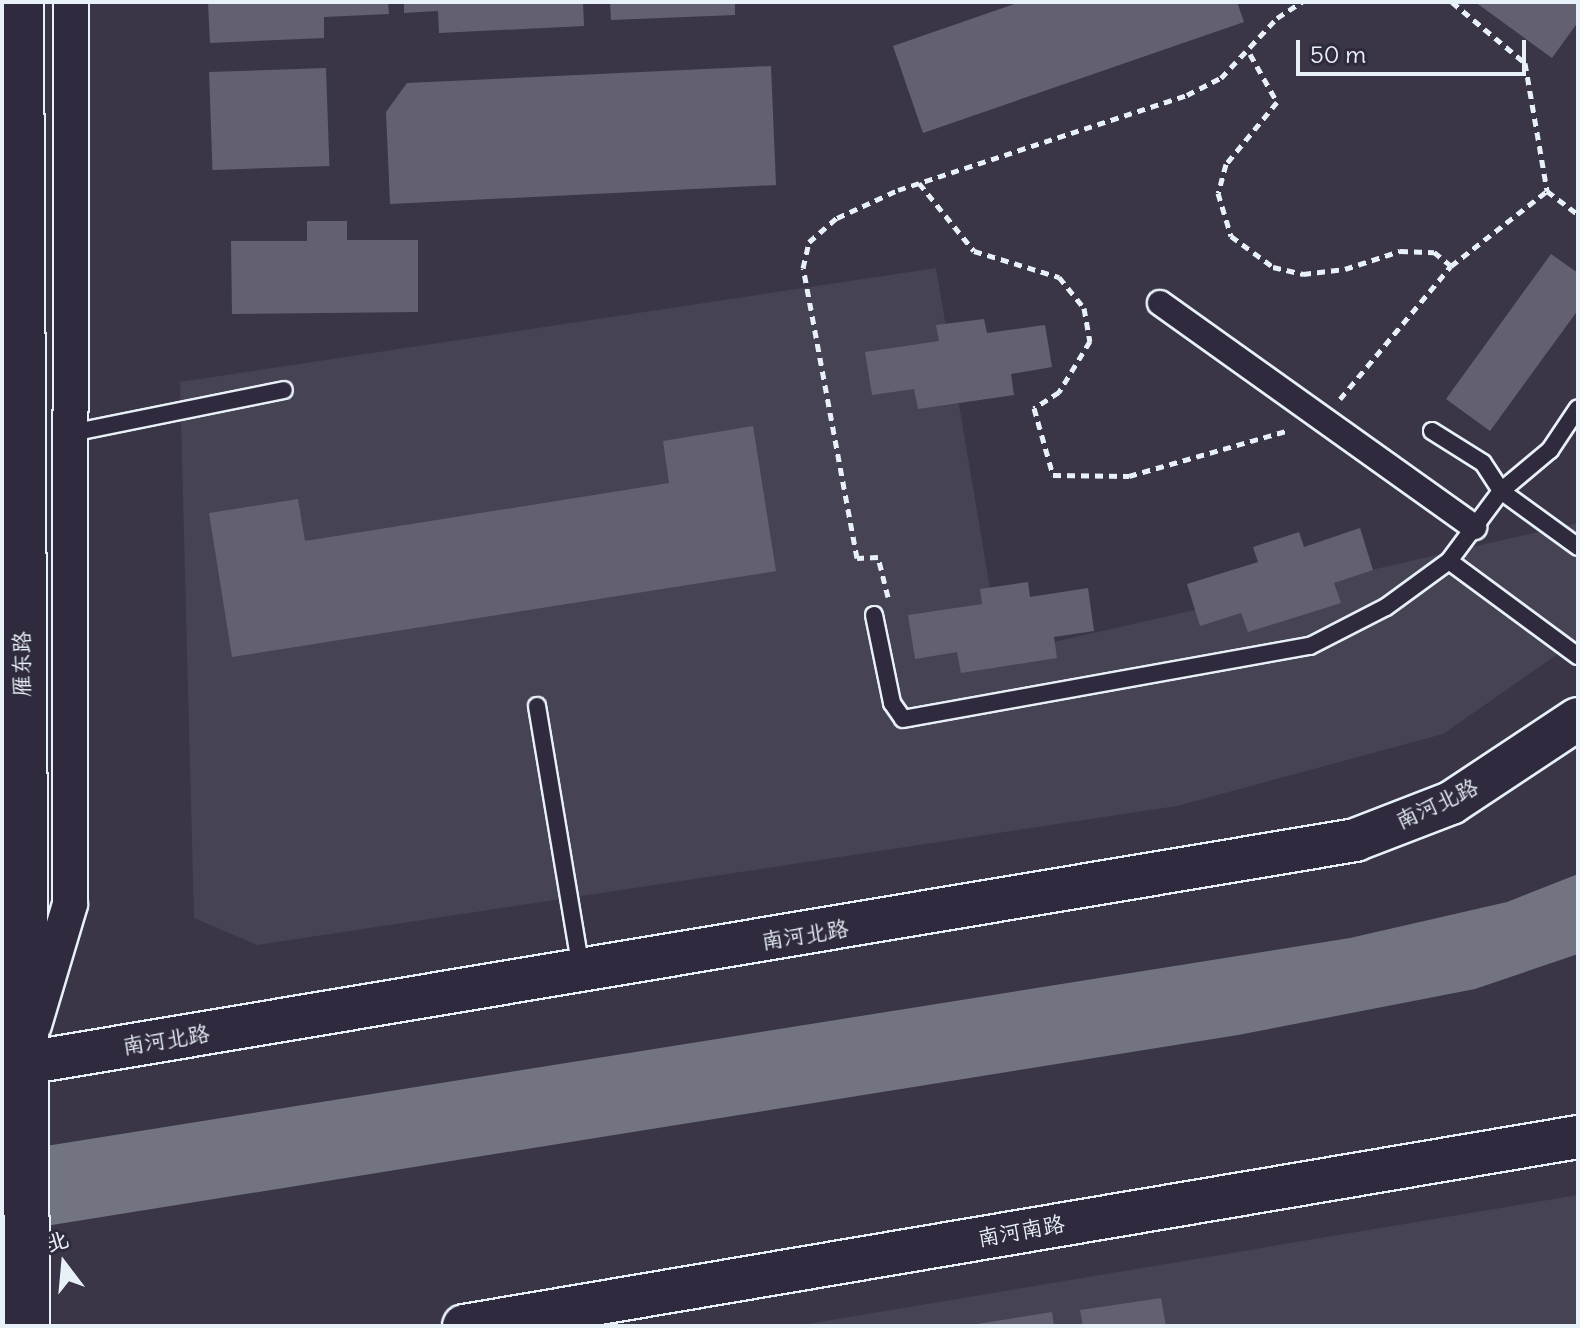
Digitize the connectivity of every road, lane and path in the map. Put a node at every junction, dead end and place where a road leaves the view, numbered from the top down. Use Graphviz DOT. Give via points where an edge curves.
graph roads {
  1 [pos="21,2"];
  2 [pos="71,2"];
  3 [pos="1302,2"];
  4 [pos="1452,2"];
  5 [pos="1250,54"];
  6 [pos="1578,214"];
  7 [pos="1451,266"];
  8 [pos="1160,303"];
  9 [pos="284,390"];
  10 [pos="1578,408"];
  11 [pos="1432,431"];
  12 [pos="71,433"];
  13 [pos="1501,491"];
  14 [pos="1474,527"];
  15 [pos="1578,547"];
  16 [pos="857,558"];
  17 [pos="1449,561"];
  18 [pos="874,615"];
  19 [pos="1578,656"];
  20 [pos="537,706"];
  21 [pos="1578,719"];
  22 [pos="581,971"];
  23 [pos="12,1065"];
  24 [pos="1578,1137"];
  25 [pos="27,1326"];
  26 [pos="464,1326"];
  1 -- 23 [label="main road, 雁东路"];
  2 -- 12 [label="street"];
  3 -- 5 [label="path" via="1277,18"];
  4 -- 6 [label="path" via="1525,63 1547,191"];
  5 -- 7 [label="path" via="1277,102 1226,164 1218,193 1231,236 1273,267 1303,274 1345,269 1400,251 1434,252"];
  5 -- 16 [label="path" via="1187,95 898,190 837,218 809,242 803,268"];
  8 -- 14 [label="street"];
  9 -- 12 [label="lane"];
  10 -- 13 [label="lane" via="1550,450"];
  11 -- 13 [label="lane" via="1483,463"];
  12 -- 23 [label="street" via="70,904"];
  13 -- 14 [label="lane"];
  13 -- 15 [label="lane"];
  14 -- 17 [label="lane"];
  17 -- 18 [label="lane" via="1386,607 1310,646 903,719 892,703"];
  17 -- 19 [label="lane"];
  20 -- 22 [label="lane"];
  21 -- 22 [label="street, 南河北路" via="1451,803 1355,840"];
  22 -- 23 [label="street, 南河北路"];
  23 -- 25 [label="main road, 雁东路" via="23,1115"];
  24 -- 26 [label="street, 南河南路"];
}
